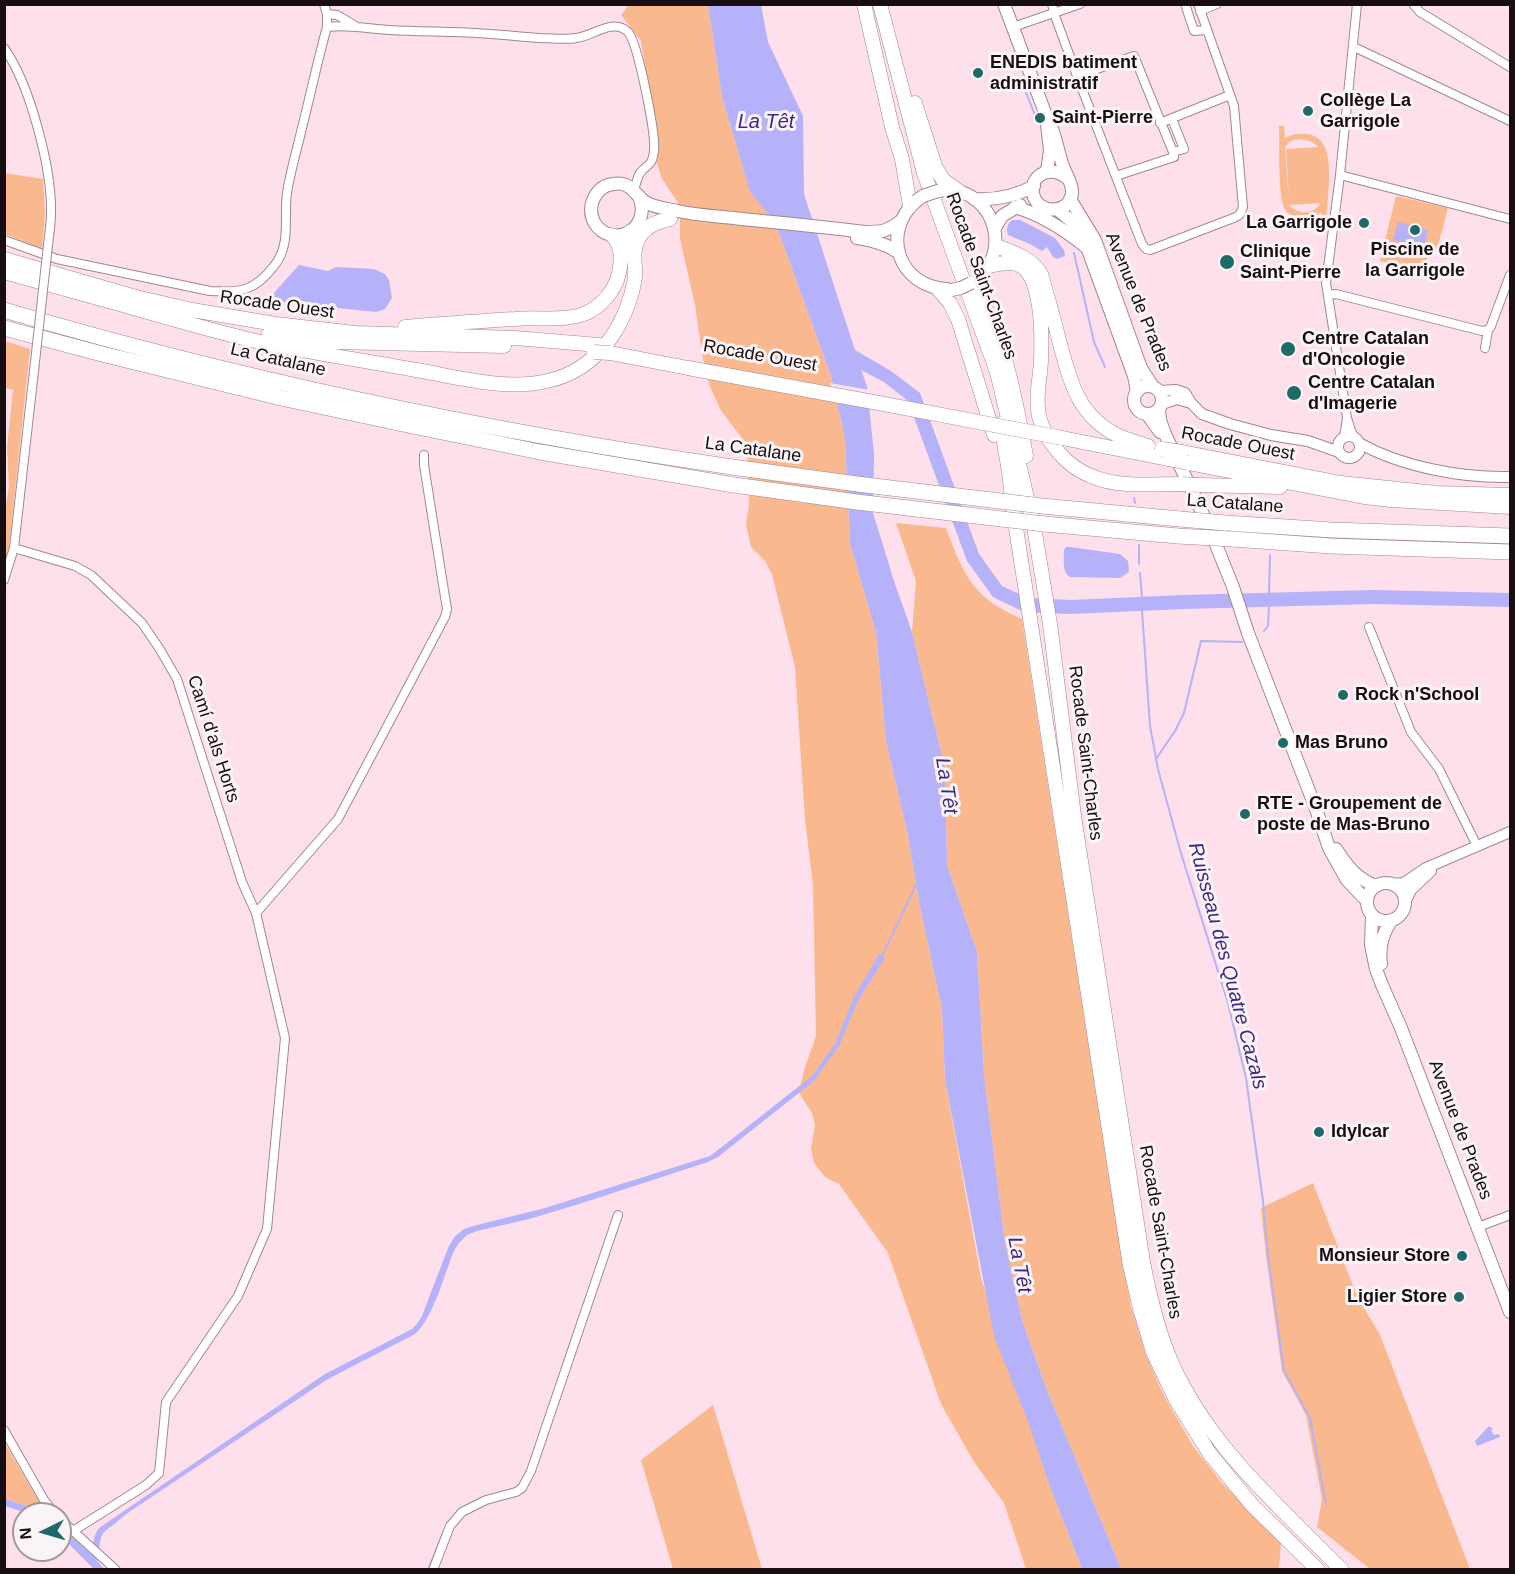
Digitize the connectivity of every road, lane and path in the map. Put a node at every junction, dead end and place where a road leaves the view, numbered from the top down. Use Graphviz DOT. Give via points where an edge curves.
graph roads {
  1 [pos="324,4"];
  2 [pos="864,4"];
  3 [pos="870,4"];
  4 [pos="880,4"];
  5 [pos="885,4"];
  6 [pos="1004,4"];
  7 [pos="1080,4"];
  8 [pos="1185,4"];
  9 [pos="1217,4"];
  10 [pos="1358,4"];
  11 [pos="1413,4"];
  12 [pos="1199,8"];
  13 [pos="1053,9"];
  14 [pos="327,14"];
  15 [pos="354,26"];
  16 [pos="327,27"];
  17 [pos="1013,27"];
  18 [pos="1206,30"];
  19 [pos="1354,47"];
  20 [pos="4,48"];
  21 [pos="1510,67"];
  22 [pos="1077,76"];
  23 [pos="1230,95"];
  24 [pos="1047,118"];
  25 [pos="1172,119"];
  26 [pos="1510,121"];
  27 [pos="1160,123"];
  28 [pos="1173,152"];
  29 [pos="1047,172"];
  30 [pos="1340,175"];
  31 [pos="1116,176"];
  32 [pos="1068,179"];
  33 [pos="1034,186"];
  34 [pos="960,192"];
  35 [pos="637,193"];
  36 [pos="975,199"];
  37 [pos="1070,199"];
  38 [pos="1036,201"];
  39 [pos="913,203"];
  40 [pos="1015,207"];
  41 [pos="1058,210"];
  42 [pos="670,214"];
  43 [pos="1510,219"];
  44 [pos="901,221"];
  45 [pos="995,228"];
  46 [pos="632,230"];
  47 [pos="612,235"];
  48 [pos="883,238"];
  49 [pos="4,240"];
  50 [pos="996,246"];
  51 [pos="1087,248"];
  52 [pos="899,253"];
  53 [pos="4,259"];
  54 [pos="4,272"];
  55 [pos="1510,274"];
  56 [pos="980,275"];
  57 [pos="95,284"];
  58 [pos="944,289"];
  59 [pos="1328,295"];
  60 [pos="106,300"];
  61 [pos="627,305"];
  62 [pos="4,310"];
  63 [pos="4,328"];
  64 [pos="1488,330"];
  65 [pos="1485,348"];
  66 [pos="604,349"];
  67 [pos="1156,389"];
  68 [pos="1137,392"];
  69 [pos="1191,403"];
  70 [pos="1156,409"];
  71 [pos="1060,434"];
  72 [pos="1308,441"];
  73 [pos="1351,442"];
  74 [pos="1148,446"];
  75 [pos="1339,452"];
  76 [pos="1165,454"];
  77 [pos="424,455"];
  78 [pos="1185,457"];
  79 [pos="1510,477"];
  80 [pos="1510,495"];
  81 [pos="1364,496"];
  82 [pos="1510,507"];
  83 [pos="1014,515"];
  84 [pos="1039,525"];
  85 [pos="1510,536"];
  86 [pos="14,548"];
  87 [pos="1510,552"];
  88 [pos="4,580"];
  89 [pos="1369,627"];
  90 [pos="1316,809"];
  91 [pos="1510,832"];
  92 [pos="1477,846"];
  93 [pos="1437,864"];
  94 [pos="1393,884"];
  95 [pos="1376,886"];
  96 [pos="1367,901"];
  97 [pos="1405,903"];
  98 [pos="256,913"];
  99 [pos="1372,916"];
  100 [pos="1391,921"];
  101 [pos="1401,1028"];
  102 [pos="618,1215"];
  103 [pos="1510,1215"];
  104 [pos="1478,1227"];
  105 [pos="1510,1312"];
  106 [pos="1186,1416"];
  107 [pos="4,1431"];
  108 [pos="1218,1465"];
  109 [pos="1264,1491"];
  110 [pos="46,1502"];
  111 [pos="73,1531"];
  112 [pos="116,1569"];
  113 [pos="433,1569"];
  114 [pos="1318,1569"];
  115 [pos="1325,1569"];
  116 [pos="1331,1569"];
  117 [pos="1342,1569"];
  118 [pos="1349,1569"];
  1 -- 14 [label="street"];
  2 -- 39 [label="highway"];
  3 -- 83 [label="highway, Rocade Saint-Charles" via="917,175 988,370"];
  4 -- 84 [label="highway, Rocade Saint-Charles" via="924,172 997,372"];
  5 -- 34 [label="highway" via="935,166 943,180"];
  6 -- 17 [label="main road"];
  7 -- 13 [label="street"];
  8 -- 18 [label="street" via="1194,31"];
  9 -- 12 [label="street"];
  10 -- 19 [label="street"];
  11 -- 21 [label="street"];
  12 -- 18 [label="street"];
  13 -- 17 [label="street"];
  13 -- 22 [label="street"];
  14 -- 15 [label="street" via="337,15"];
  14 -- 16 [label="street"];
  15 -- 16 [label="street"];
  15 -- 35 [label="street" via="577,38 611,26 628,32 645,87 654,150 651,164 636,180"];
  16 -- 49 [label="street" via="287,189 284,249 276,265 261,280 245,290 210,291 57,259"];
  17 -- 24 [label="main road"];
  18 -- 23 [label="street"];
  19 -- 26 [label="street"];
  19 -- 30 [label="street"];
  20 -- 86 [label="street, bridge" via="22,82 42,146 51,212"];
  22 -- 27 [label="street" via="1134,56"];
  22 -- 31 [label="street"];
  23 -- 25 [label="street"];
  23 -- 31 [label="street" via="1243,207 1240,214 1146,249"];
  24 -- 29 [label="main road"];
  24 -- 32 [label="main road"];
  25 -- 27 [label="street"];
  25 -- 28 [label="street" via="1184,149"];
  27 -- 28 [label="street"];
  28 -- 31 [label="street" via="1174,157"];
  29 -- 32 [label="main road" via="1059,172"];
  29 -- 33 [label="main road"];
  30 -- 43 [label="street"];
  30 -- 59 [label="street" via="1326,271"];
  32 -- 37 [label="main road"];
  33 -- 36 [label="main road" via="1016,194"];
  33 -- 38 [label="main road"];
  34 -- 36 [label="main road"];
  34 -- 39 [label="main road, bridge" via="938,191"];
  35 -- 42 [label="main road" via="647,203"];
  35 -- 46 [label="main road" via="642,212"];
  35 -- 47 [label="main road" via="622,183 602,187 595,195 591,203 593,219 600,229"];
  36 -- 45 [label="main road"];
  37 -- 41 [label="main road"];
  37 -- 67 [label="main road, Avenue de Prades" via="1095,240 1141,368"];
  38 -- 40 [label="main road"];
  38 -- 41 [label="main road" via="1046,209"];
  39 -- 44 [label="main road"];
  40 -- 45 [label="main road" via="1002,216"];
  40 -- 51 [label="main road" via="1056,225"];
  41 -- 51 [label="main road, Avenue de Prades" via="1077,227"];
  42 -- 46 [label="main road" via="648,219"];
  42 -- 48 [label="main road" via="871,240"];
  42 -- 61 [label="highway" via="647,227 640,236"];
  44 -- 48 [label="main road"];
  44 -- 52 [label="main road"];
  45 -- 50 [label="main road"];
  46 -- 47 [label="main road"];
  46 -- 61 [label="highway"];
  47 -- 57 [label="highway" via="621,251 612,290 592,310 568,316 381,328 331,326 266,319"];
  48 -- 52 [label="main road"];
  50 -- 56 [label="main road"];
  50 -- 74 [label="highway" via="1022,256 1041,274 1073,390 1088,412 1117,435"];
  51 -- 68 [label="main road, Avenue de Prades"];
  52 -- 58 [label="main road" via="913,277 924,285"];
  53 -- 57 [label="highway, Rocade Ouest"];
  54 -- 60 [label="highway, Rocade Ouest"];
  55 -- 64 [label="street"];
  56 -- 58 [label="main road, bridge" via="961,288"];
  56 -- 81 [label="highway, bridge" via="1005,263 1018,264 1029,273 1041,339 1038,405 1043,427 1058,451 1090,476 1111,482 1279,487"];
  56 -- 84 [label="highway" via="982,298 1004,357 1020,423"];
  57 -- 66 [label="highway, Rocade Ouest" via="192,310 314,329 515,338"];
  58 -- 83 [label="highway" via="987,407"];
  59 -- 64 [label="street"];
  59 -- 73 [label="street"];
  60 -- 61 [label="highway" via="251,340 492,383 522,384 546,382 586,365 607,344"];
  60 -- 66 [label="highway, Rocade Ouest" via="280,336 362,344"];
  62 -- 85 [label="highway, La Catalane, bridge" via="156,352 410,410 732,467 1042,506 1225,523"];
  63 -- 84 [label="highway, La Catalane, bridge" via="280,398 540,452 734,485"];
  64 -- 65 [label="street"];
  66 -- 71 [label="highway, Rocade Ouest" via="968,413"];
  67 -- 68 [label="main road" via="1144,387"];
  67 -- 69 [label="street" via="1185,393"];
  67 -- 70 [label="main road" via="1161,395"];
  68 -- 70 [label="main road" via="1134,400 1140,411"];
  69 -- 70 [label="street" via="1177,399"];
  69 -- 72 [label="street" via="1202,414 1230,424"];
  70 -- 90 [label="main road" via="1209,527"];
  71 -- 74 [label="highway, Rocade Ouest"];
  71 -- 76 [label="highway, Rocade Ouest"];
  72 -- 73 [label="street"];
  72 -- 75 [label="street"];
  73 -- 75 [label="street" via="1338,446"];
  73 -- 75 [label="street" via="1355,456 1348,458"];
  73 -- 79 [label="street" via="1432,469"];
  74 -- 76 [label="highway, Rocade Ouest"];
  76 -- 78 [label="highway, Rocade Ouest, bridge"];
  77 -- 98 [label="street" via="447,609 445,617 338,819"];
  78 -- 80 [label="highway, Rocade Ouest" via="1364,486"];
  78 -- 81 [label="highway, Rocade Ouest"];
  81 -- 82 [label="highway, Rocade Ouest"];
  83 -- 106 [label="highway, Rocade Saint-Charles" via="1130,1266 1153,1352"];
  84 -- 87 [label="highway, La Catalane, bridge" via="1332,546"];
  84 -- 109 [label="highway, Rocade Saint-Charles" via="1081,861 1149,1293 1168,1356 1193,1403 1227,1451"];
  86 -- 88 [label="street"];
  86 -- 98 [label="street, Camí d'als Horts" via="75,566 91,575 142,623 159,648 177,679 242,882"];
  89 -- 92 [label="street" via="1411,732 1439,769"];
  90 -- 95 [label="main road" via="1340,856 1358,877"];
  90 -- 96 [label="main road" via="1339,868"];
  91 -- 92 [label="street"];
  92 -- 93 [label="street"];
  93 -- 94 [label="street" via="1404,883"];
  93 -- 97 [label="street" via="1411,890"];
  94 -- 95 [label="main road"];
  94 -- 97 [label="main road" via="1402,891"];
  95 -- 96 [label="main road"];
  96 -- 99 [label="main road"];
  97 -- 100 [label="main road" via="1401,914"];
  98 -- 111 [label="street, Camí d'als Horts" via="285,1038 267,1229 238,1296 166,1402 159,1473"];
  99 -- 100 [label="main road"];
  99 -- 101 [label="main road, Avenue de Prades" via="1371,945 1376,969"];
  100 -- 101 [label="main road, Avenue de Prades" via="1381,944 1381,966"];
  101 -- 104 [label="main road, Avenue de Prades"];
  102 -- 113 [label="street" via="526,1482 516,1492 462,1512 450,1526"];
  103 -- 104 [label="street"];
  104 -- 105 [label="main road, Avenue de Prades"];
  106 -- 108 [label="highway"];
  106 -- 116 [label="highway" via="1214,1453"];
  107 -- 110 [label="street"];
  108 -- 114 [label="highway" via="1252,1505"];
  108 -- 115 [label="highway"];
  109 -- 117 [label="highway"];
  109 -- 118 [label="highway"];
  111 -- 112 [label="street"];
}
